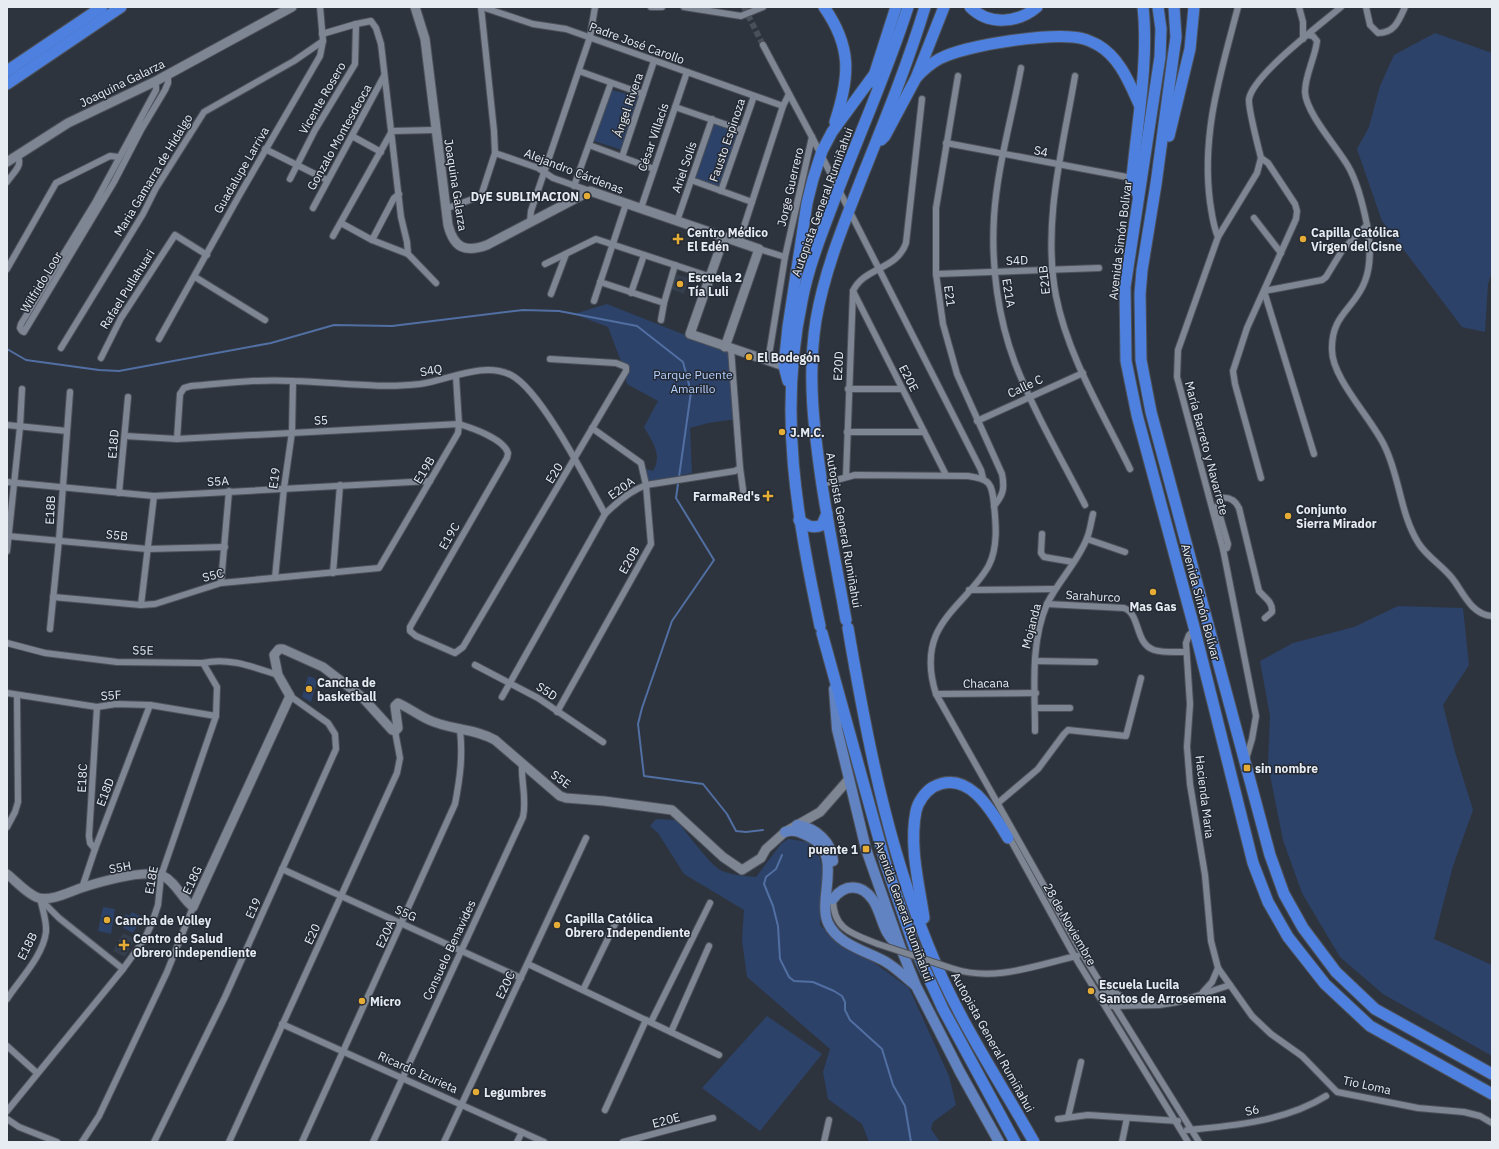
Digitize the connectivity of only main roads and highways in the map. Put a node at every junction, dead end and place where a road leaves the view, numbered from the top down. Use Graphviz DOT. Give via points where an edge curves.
graph roads {
  1 [pos="102,7"];
  2 [pos="121,7"];
  3 [pos="824,7"];
  4 [pos="896,7"];
  5 [pos="908,7"];
  6 [pos="925,7"];
  7 [pos="944,7"];
  8 [pos="970,7"];
  9 [pos="1037,7"];
  10 [pos="1143,7"];
  11 [pos="1158,7"];
  12 [pos="1174,7"];
  13 [pos="1194,8"];
  14 [pos="7,71"];
  15 [pos="873,76"];
  16 [pos="916,78"];
  17 [pos="7,84"];
  18 [pos="1139,104"];
  19 [pos="832,132"];
  20 [pos="858,137"];
  21 [pos="874,146"];
  22 [pos="1156,184"];
  23 [pos="1138,196"];
  24 [pos="790,385"];
  25 [pos="826,513"];
  26 [pos="799,520"];
  27 [pos="833,673"];
  28 [pos="871,743"];
  29 [pos="853,747"];
  30 [pos="797,825"];
  31 [pos="785,832"];
  32 [pos="1008,838"];
  33 [pos="928,944"];
  34 [pos="900,946"];
  35 [pos="916,986"];
  36 [pos="1492,1074"];
  37 [pos="1492,1094"];
  38 [pos="1000,1142"];
  39 [pos="1015,1142"];
  40 [pos="1034,1142"];
  1 -- 14 [label="highway"];
  2 -- 17 [label="highway"];
  3 -- 19 [label="highway" via="835,23 844,44 847,66 842,102"];
  4 -- 15 [label="highway"];
  5 -- 20 [label="highway, Autopista General Rumiñahui"];
  6 -- 21 [label="highway, Autopista General Rumiñahui" via="913,46"];
  7 -- 16 [label="highway"];
  8 -- 9 [label="highway" via="992,20 1011,20 1028,15"];
  10 -- 18 [label="highway" via="1145,27"];
  11 -- 23 [label="highway, Avenida Simón Bolívar" via="1161,29 1160,57"];
  12 -- 22 [label="highway, Avenida Simón Bolívar" via="1176,37"];
  13 -- 22 [label="highway" via="1185,71"];
  15 -- 19 [label="highway"];
  15 -- 20 [label="highway"];
  16 -- 18 [label="highway" via="926,67 941,58 974,48 1039,38 1071,37 1084,39 1111,55 1122,69"];
  16 -- 21 [label="highway" via="885,136"];
  18 -- 23 [label="highway" via="1132,178"];
  19 -- 24 [label="highway" via="822,151 807,203 784,366 785,376"];
  20 -- 24 [label="highway, Autopista General Rumiñahui" via="823,232 802,300"];
  21 -- 25 [label="highway, Autopista General Rumiñahui" via="834,248 816,322 811,397"];
  22 -- 36 [label="highway, Avenida Simón Bolívar" via="1142,270 1141,360 1151,412 1270,855 1284,894 1303,928 1336,972 1375,1009"];
  23 -- 37 [label="highway, Avenida Simón Bolívar" via="1125,287 1126,361 1137,415 1195,629 1253,863 1268,902 1288,937 1325,984 1370,1026"];
  24 -- 26 [label="highway, Autopista General Rumiñahui"];
  25 -- 26 [label="highway" via="822,525 817,527 807,526"];
  25 -- 28 [label="highway, Autopista General Rumiñahui"];
  26 -- 27 [label="highway, Autopista General Rumiñahui" via="821,629"];
  27 -- 29 [label="highway, Autopista General Rumiñahui"];
  27 -- 34 [label="main road, Avenida General Rumiñahui" via="837,729 849,779 872,868"];
  28 -- 29 [label="highway"];
  28 -- 33 [label="highway, Autopista General Rumiñahui" via="899,861"];
  29 -- 39 [label="highway, Autopista General Rumiñahui" via="886,865 914,946 943,1009"];
  30 -- 34 [label="main road" via="818,834 830,848 834,872 833,899 844,888 853,887 865,892 874,901 888,936"];
  31 -- 35 [label="main road" via="792,830 811,837 824,850 828,869 826,917 834,932 844,941 886,962"];
  32 -- 33 [label="highway" via="982,800 974,791 963,785 938,785 924,794 916,812 914,852"];
  33 -- 40 [label="highway, Autopista General Rumiñahui" via="956,1005"];
  34 -- 35 [label="main road, Avenida General Rumiñahui"];
  35 -- 38 [label="main road, Avenida General Rumiñahui" via="960,1072"];
}
